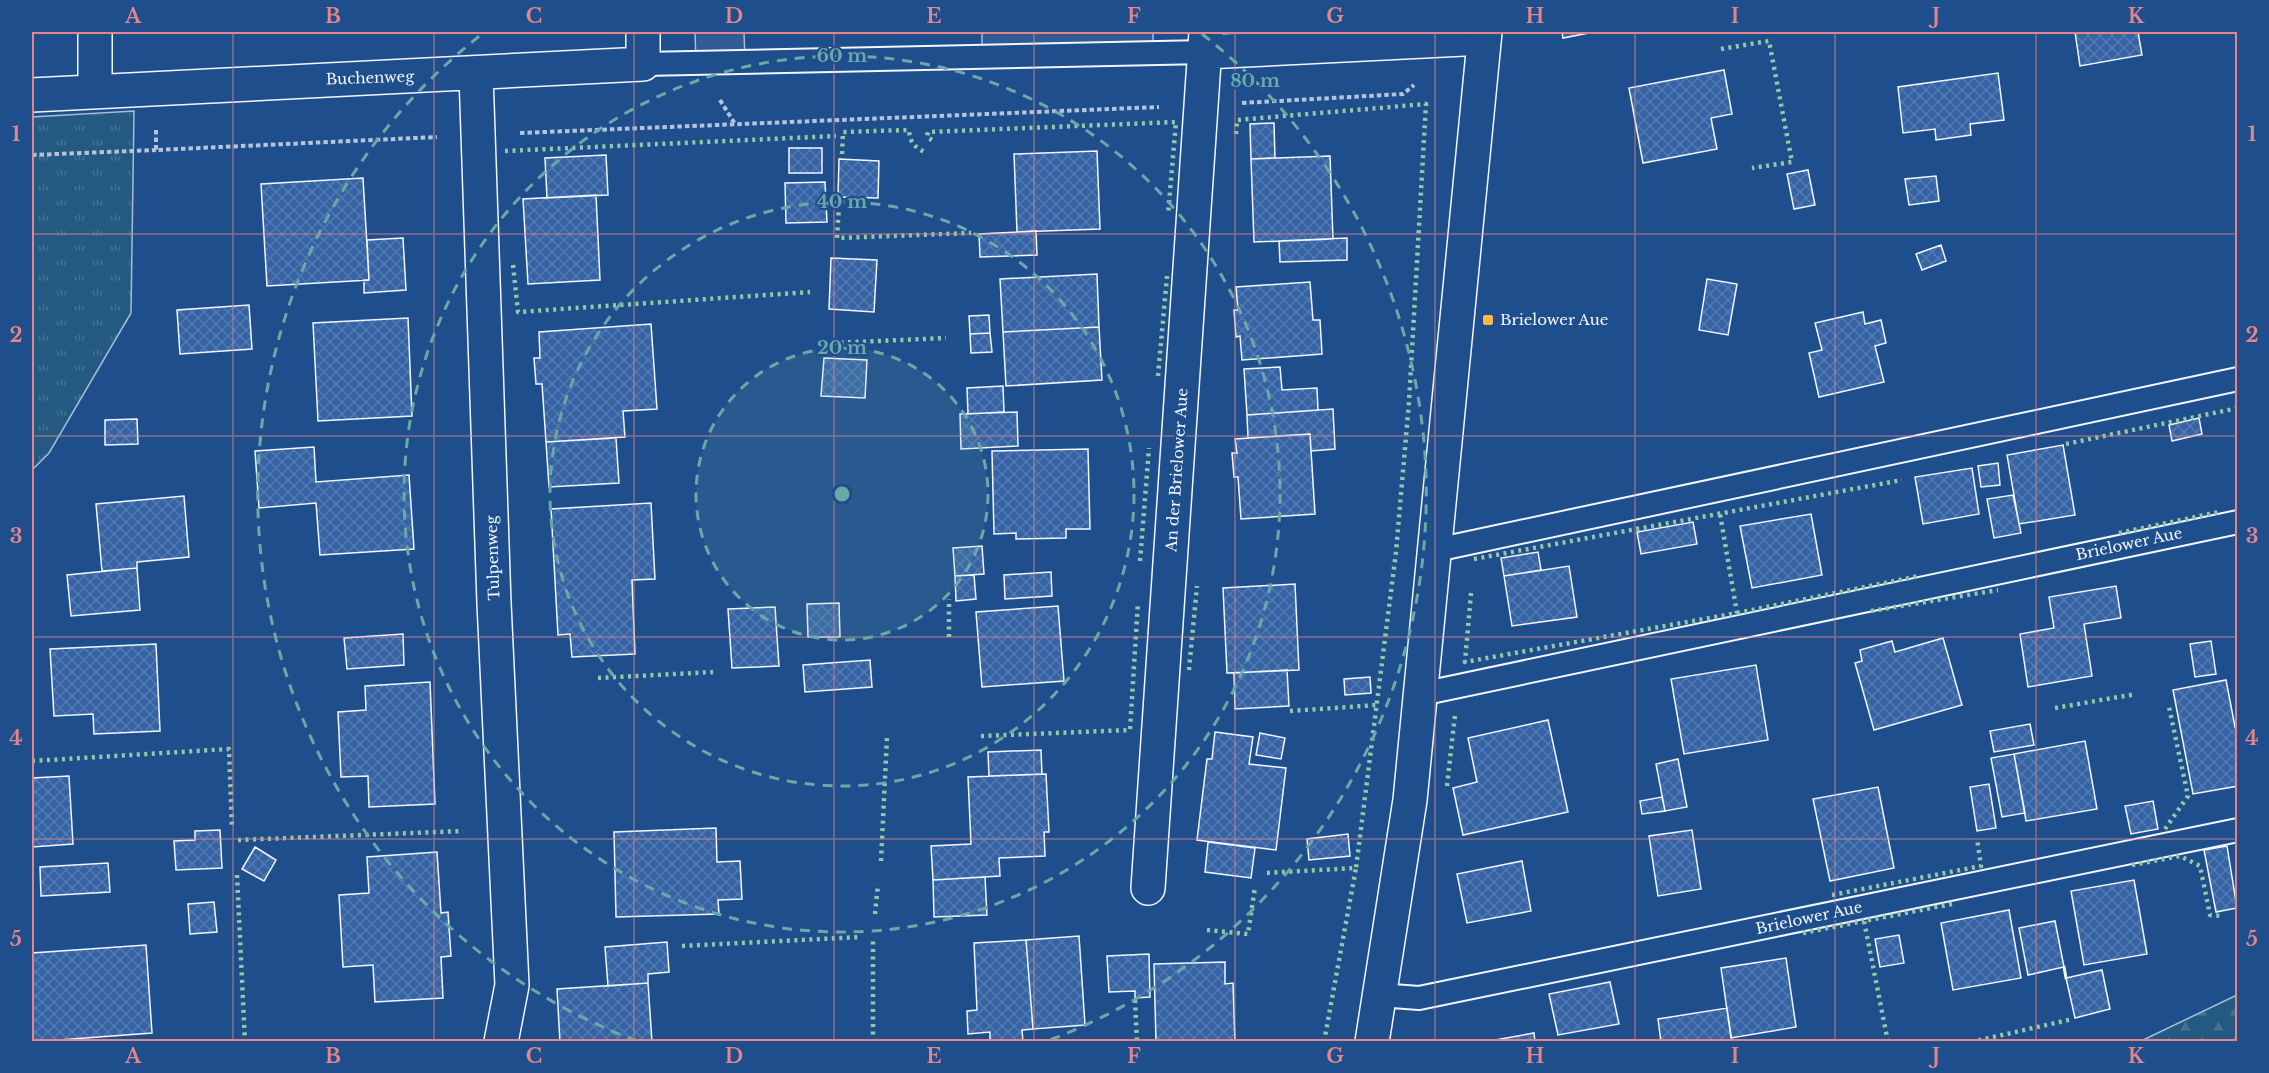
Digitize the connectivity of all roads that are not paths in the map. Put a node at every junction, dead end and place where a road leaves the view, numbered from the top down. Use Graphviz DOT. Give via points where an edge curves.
graph roads {
  1 [pos="95,32"];
  2 [pos="643,32"];
  3 [pos="1484,35"];
  4 [pos="1206,42"];
  5 [pos="644,64"];
  6 [pos="476,74"];
  7 [pos="96,91"];
  8 [pos="32,95"];
  9 [pos="2238,379"];
  10 [pos="2238,522"];
  11 [pos="1436,550"];
  12 [pos="1421,694"];
  13 [pos="2238,830"];
  14 [pos="1148,888"];
  15 [pos="1380,995"];
  16 [pos="501,1041"];
  17 [pos="1372,1041"];
  1 -- 7 [label="street"];
  2 -- 5 [label="street"];
  3 -- 4 [label="street" via="1441,40"];
  3 -- 11 [label="street"];
  4 -- 5 [label="lane"];
  4 -- 14 [label="street, An der Brielower Aue"];
  5 -- 6 [label="street, Buchenweg"];
  6 -- 7 [label="street, Buchenweg"];
  6 -- 16 [label="street, Tulpenweg" via="512,985"];
  7 -- 8 [label="street, Buchenweg"];
  9 -- 11 [label="lane"];
  10 -- 12 [label="lane, Brielower Aue"];
  11 -- 12 [label="street"];
  12 -- 15 [label="street" via="1410,800"];
  13 -- 15 [label="lane, Brielower Aue" via="1419,998"];
  15 -- 17 [label="street"];
}
